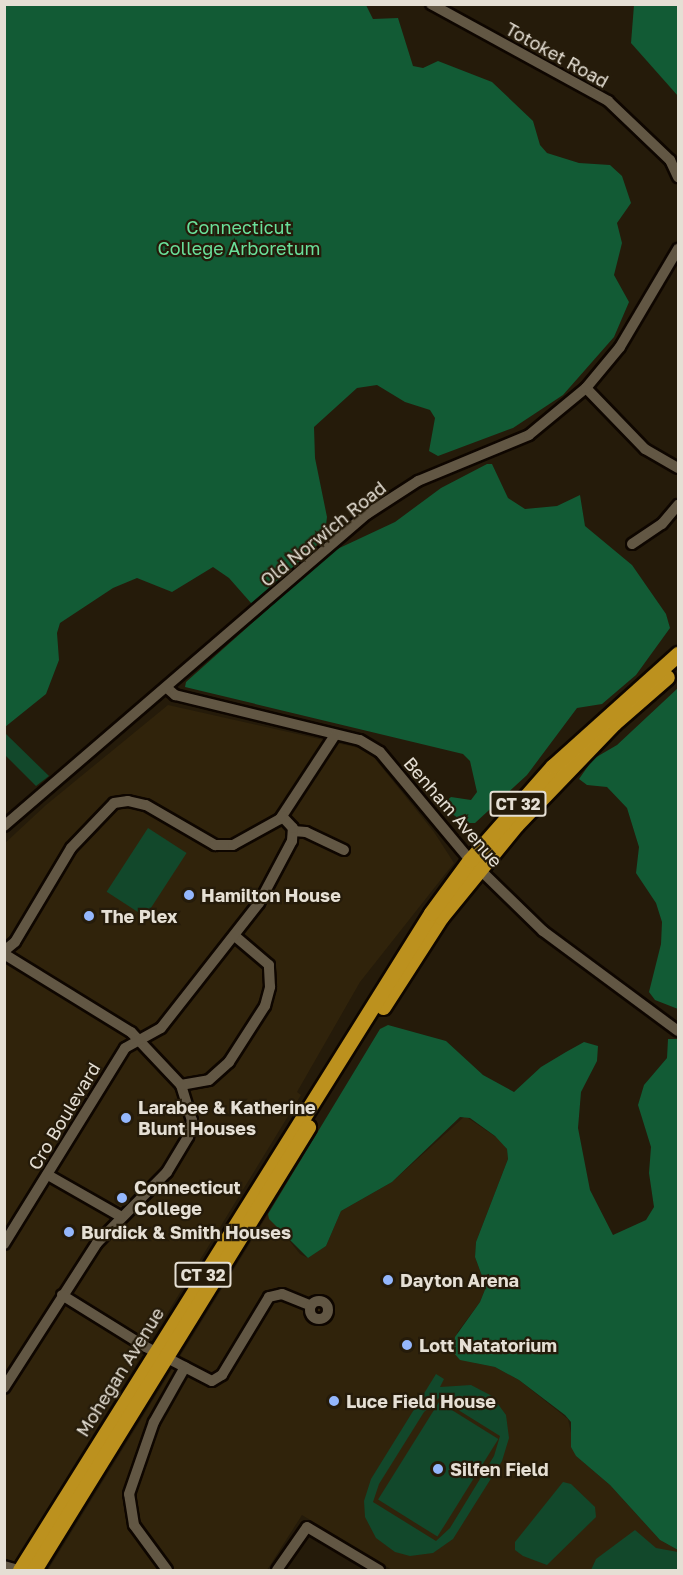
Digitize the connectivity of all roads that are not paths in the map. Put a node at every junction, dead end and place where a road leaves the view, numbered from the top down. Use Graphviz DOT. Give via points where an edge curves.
graph roads {
  1 [pos="431,4"];
  2 [pos="678,177"];
  3 [pos="678,249"];
  4 [pos="586,388"];
  5 [pos="678,468"];
  6 [pos="678,505"];
  7 [pos="632,544"];
  8 [pos="678,654"];
  9 [pos="678,667"];
  10 [pos="167,688"];
  11 [pos="334,735"];
  12 [pos="282,816"];
  13 [pos="7,819"];
  14 [pos="293,831"];
  15 [pos="344,850"];
  16 [pos="475,865"];
  17 [pos="236,937"];
  18 [pos="4,952"];
  19 [pos="678,1031"];
  20 [pos="137,1038"];
  21 [pos="181,1085"];
  22 [pos="48,1176"];
  23 [pos="120,1216"];
  24 [pos="4,1244"];
  25 [pos="62,1295"];
  26 [pos="311,1306"];
  27 [pos="162,1354"];
  28 [pos="185,1367"];
  29 [pos="4,1388"];
  30 [pos="4,1566"];
  31 [pos="19,1570"];
  32 [pos="34,1570"];
  33 [pos="167,1570"];
  34 [pos="277,1570"];
  35 [pos="379,1570"];
  1 -- 2 [label="street, Totoket Road" via="608,101 670,160"];
  3 -- 4 [label="street, Old Norwich Road" via="620,347"];
  4 -- 5 [label="street" via="645,449"];
  4 -- 10 [label="street, Old Norwich Road" via="529,435 418,481 385,501"];
  6 -- 7 [label="street" via="662,524"];
  8 -- 16 [label="highway, CT 32" via="553,766"];
  9 -- 16 [label="highway, CT 32" via="614,723"];
  10 -- 11 [label="street, Benham Avenue" via="174,695"];
  10 -- 13 [label="street, Old Norwich Road"];
  11 -- 12 [label="street"];
  11 -- 16 [label="street, Benham Avenue" via="360,740 380,752"];
  12 -- 14 [label="street"];
  12 -- 18 [label="street" via="249,838 221,846 154,808 120,801 99,816 68,852 15,942"];
  14 -- 15 [label="street" via="306,832"];
  14 -- 17 [label="street" via="279,872"];
  16 -- 19 [label="street, Benham Avenue" via="543,931"];
  16 -- 27 [label="highway, Mohegan Avenue / CT 32" via="392,983"];
  17 -- 20 [label="street" via="161,1028"];
  17 -- 21 [label="street" via="269,965 270,987 265,1006 229,1062 209,1080"];
  18 -- 20 [label="street"];
  20 -- 21 [label="street"];
  20 -- 22 [label="street, Cro Boulevard" via="125,1048"];
  21 -- 23 [label="street" via="191,1116 188,1137 166,1174"];
  22 -- 23 [label="street"];
  22 -- 24 [label="street, Cro Boulevard"];
  23 -- 25 [label="street" via="88,1254"];
  25 -- 27 [label="street"];
  25 -- 29 [label="street"];
  26 -- 28 [label="street" via="284,1294 272,1295 219,1379 209,1380"];
  27 -- 28 [label="street"];
  27 -- 31 [label="highway, Mohegan Avenue / CT 32"];
  27 -- 32 [label="highway, Mohegan Avenue / CT 32"];
  28 -- 33 [label="street" via="154,1422 129,1494 134,1525"];
  30 -- 31 [label="street"];
  34 -- 35 [label="street" via="306,1527"];
}
